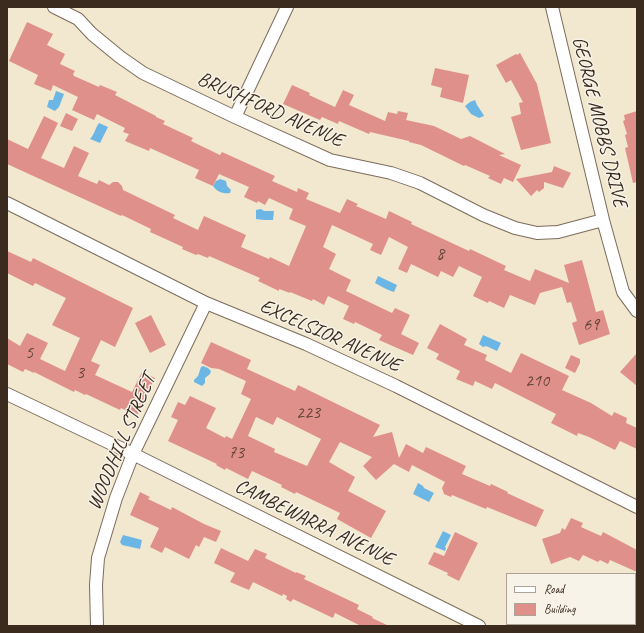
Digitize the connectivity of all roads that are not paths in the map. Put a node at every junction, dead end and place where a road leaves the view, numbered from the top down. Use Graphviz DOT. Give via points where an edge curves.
graph roads {
  1 [pos="54,7"];
  2 [pos="287,7"];
  3 [pos="552,7"];
  4 [pos="236,117"];
  5 [pos="7,203"];
  6 [pos="603,220"];
  7 [pos="206,303"];
  8 [pos="637,311"];
  9 [pos="7,394"];
  10 [pos="133,454"];
  11 [pos="637,507"];
  12 [pos="97,626"];
  13 [pos="479,626"];
  1 -- 4 [label="street, BRUSHFORD AVENUE" via="78,19 92,34 143,73"];
  2 -- 4 [label="street"];
  3 -- 6 [label="street, GEORGE MOBBS DRIVE"];
  4 -- 6 [label="street, BRUSHFORD AVENUE" via="330,160 391,173 420,183 515,228 537,233 558,232"];
  5 -- 7 [label="street, EXCELSIOR AVENUE"];
  6 -- 8 [label="street, GEORGE MOBBS DRIVE" via="623,292"];
  7 -- 10 [label="street, WOODHILL STREET"];
  7 -- 11 [label="street, EXCELSIOR AVENUE" via="306,344"];
  9 -- 10 [label="street, CAMBEWARRA AVENUE"];
  10 -- 12 [label="street, WOODHILL STREET" via="116,498 98,558"];
  10 -- 13 [label="street, CAMBEWARRA AVENUE"];
}
